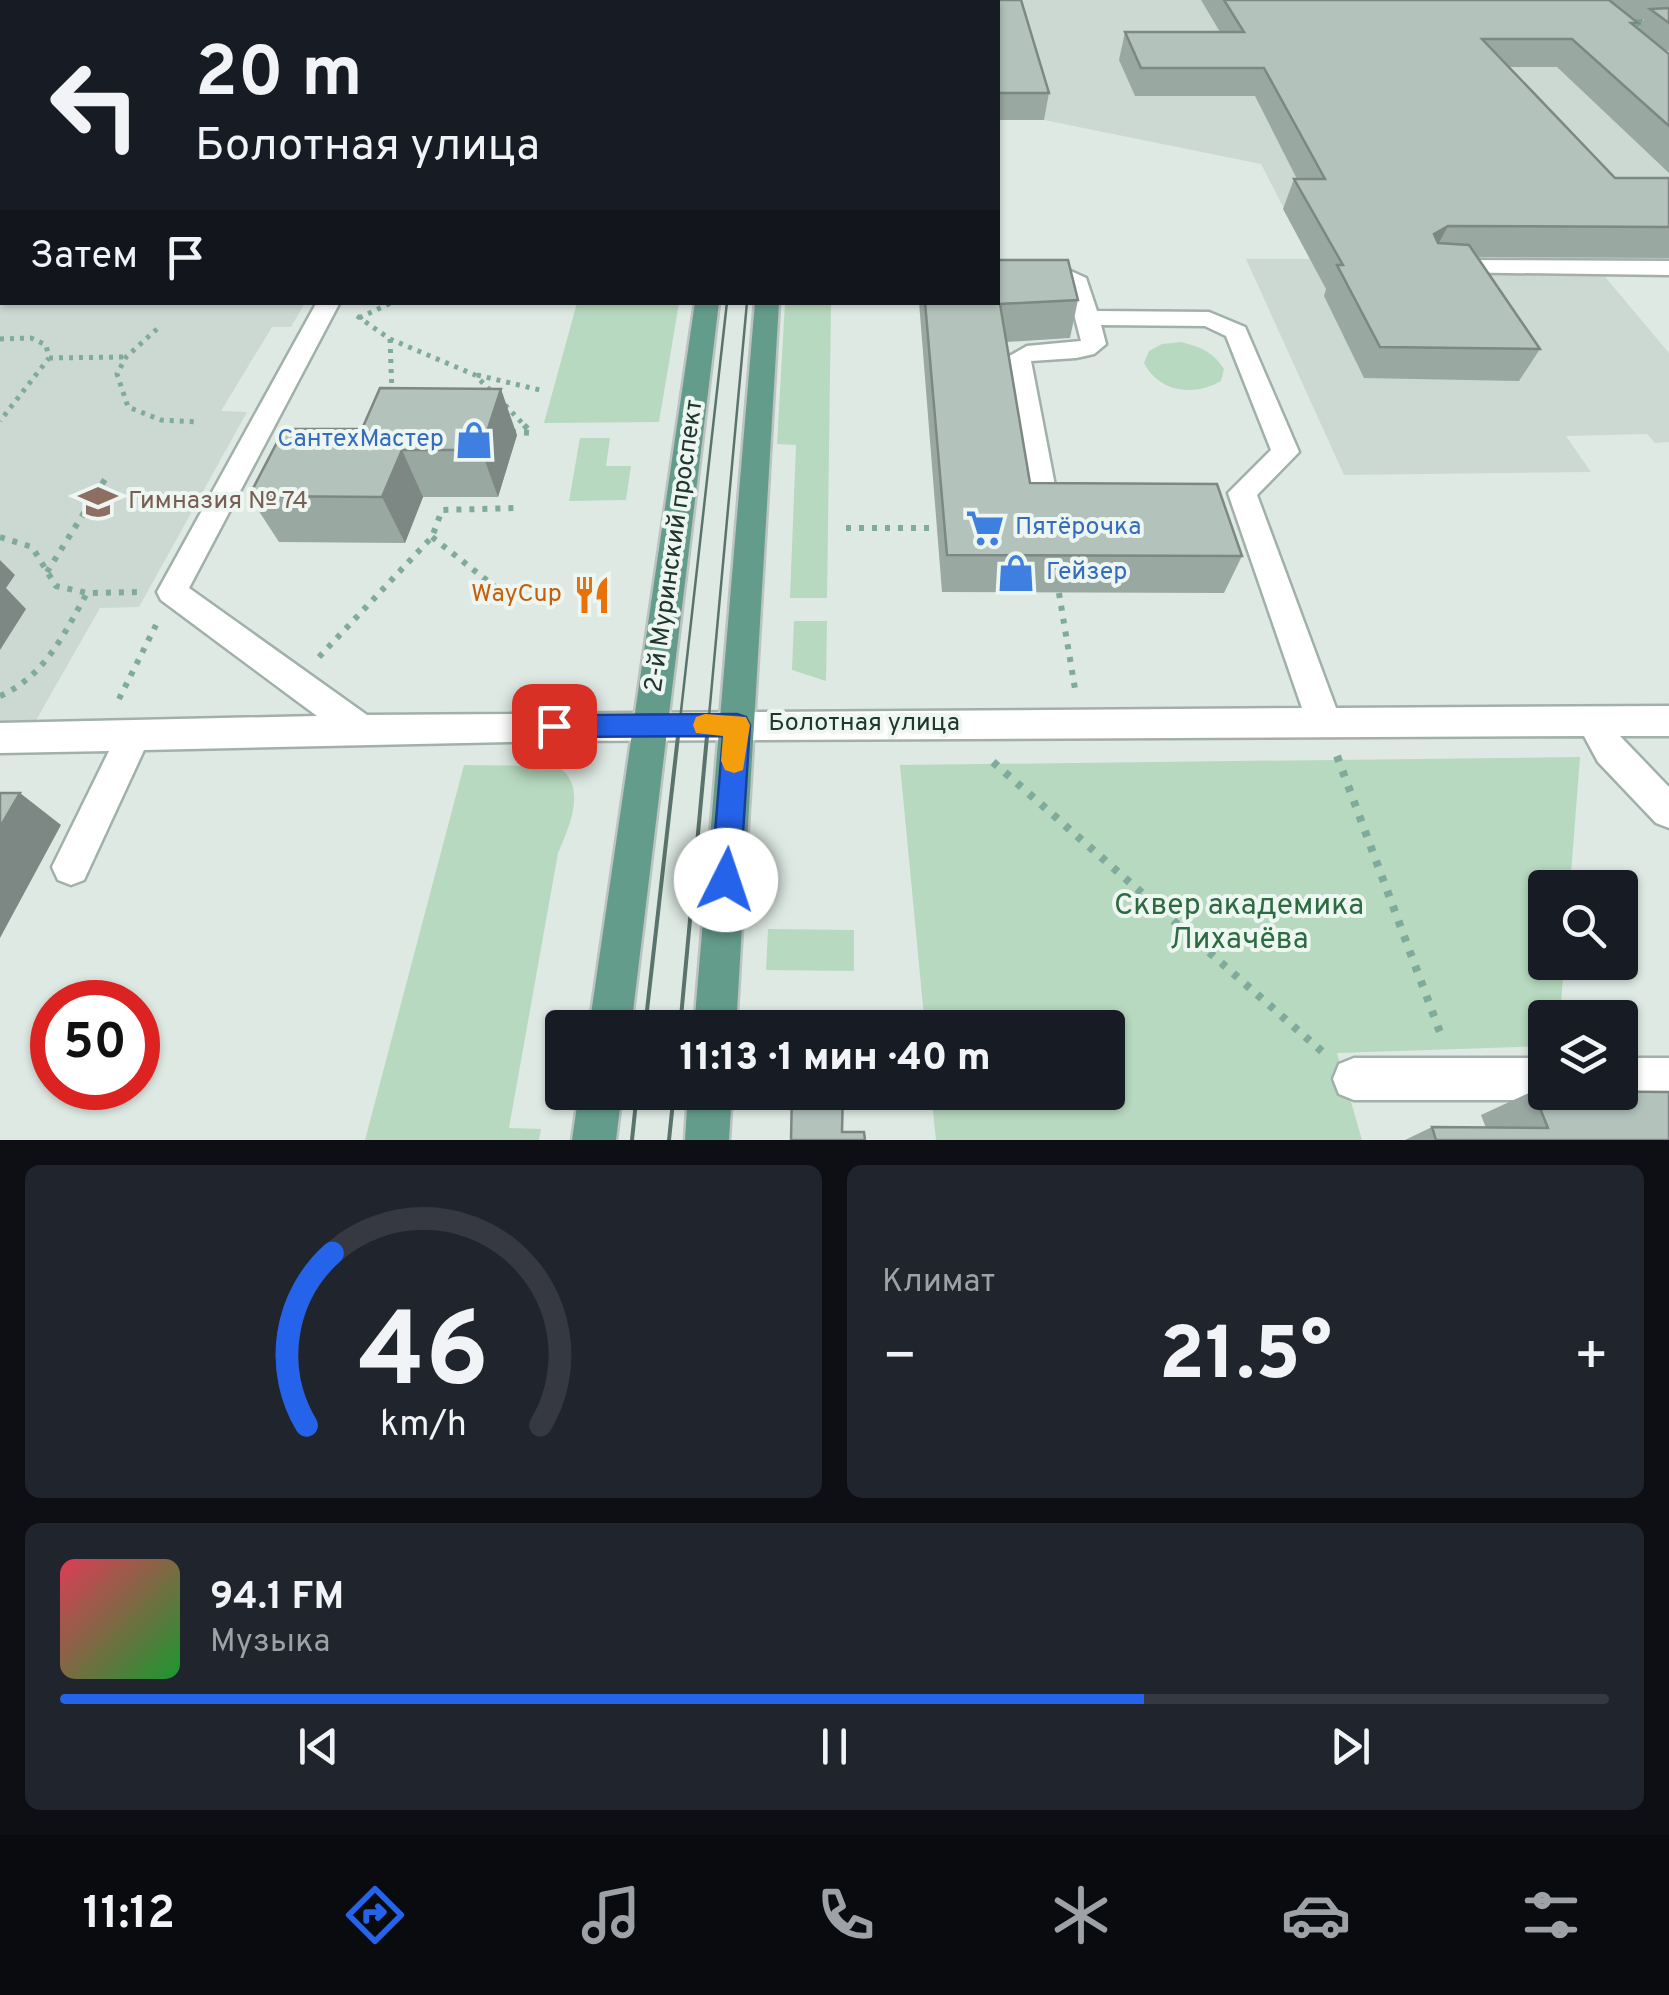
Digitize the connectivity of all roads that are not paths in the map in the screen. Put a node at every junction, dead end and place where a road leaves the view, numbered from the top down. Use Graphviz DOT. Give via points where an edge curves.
graph roads {
  1 [pos="1432,267"];
  2 [pos="1669,268"];
  3 [pos="1000,269"];
  4 [pos="708,305"];
  5 [pos="766,305"];
  6 [pos="340,306"];
  7 [pos="1087,318"];
  8 [pos="1096,507"];
  9 [pos="1593,721"];
  10 [pos="1669,721"];
  11 [pos="1324,722"];
  12 [pos="737,725"];
  13 [pos="651,726"];
  14 [pos="361,730"];
  15 [pos="118,735"];
  16 [pos="0,738"];
  17 [pos="1669,811"];
  18 [pos="71,867"];
  19 [pos="612,1010"];
  20 [pos="716,1010"];
  21 [pos="1354,1079"];
  22 [pos="1528,1079"];
  23 [pos="1638,1079"];
  24 [pos="1669,1079"];
  25 [pos="598,1110"];
  26 [pos="708,1110"];
  27 [pos="594,1140"];
  28 [pos="706,1140"];
  1 -- 2 [label="street"];
  3 -- 7 [label="street" via="1051,269 1078,283"];
  4 -- 13 [label="main road, 2-й Муринский проспект"];
  5 -- 12 [label="main road"];
  6 -- 14 [label="street" via="172,592"];
  7 -- 8 [label="street" via="1094,344 1085,350 1028,350 1018,358 1043,497 1058,507"];
  7 -- 11 [label="street" via="1209,318 1236,332 1285,452 1242,493 1238,508"];
  9 -- 10 [label="street, Болотная улица"];
  9 -- 11 [label="street, Болотная улица"];
  9 -- 17 [label="street" via="1610,752"];
  11 -- 12 [label="street, Болотная улица"];
  12 -- 13 [label="street, Болотная улица"];
  12 -- 20 [label="main road"];
  13 -- 14 [label="street, Болотная улица"];
  13 -- 19 [label="main road, 2-й Муринский проспект"];
  14 -- 15 [label="street, Болотная улица"];
  15 -- 16 [label="street, Болотная улица"];
  15 -- 18 [label="street"];
  21 -- 22 [label="street"];
  23 -- 24 [label="street"];
  25 -- 27 [label="main road"];
  26 -- 28 [label="main road"];
}
